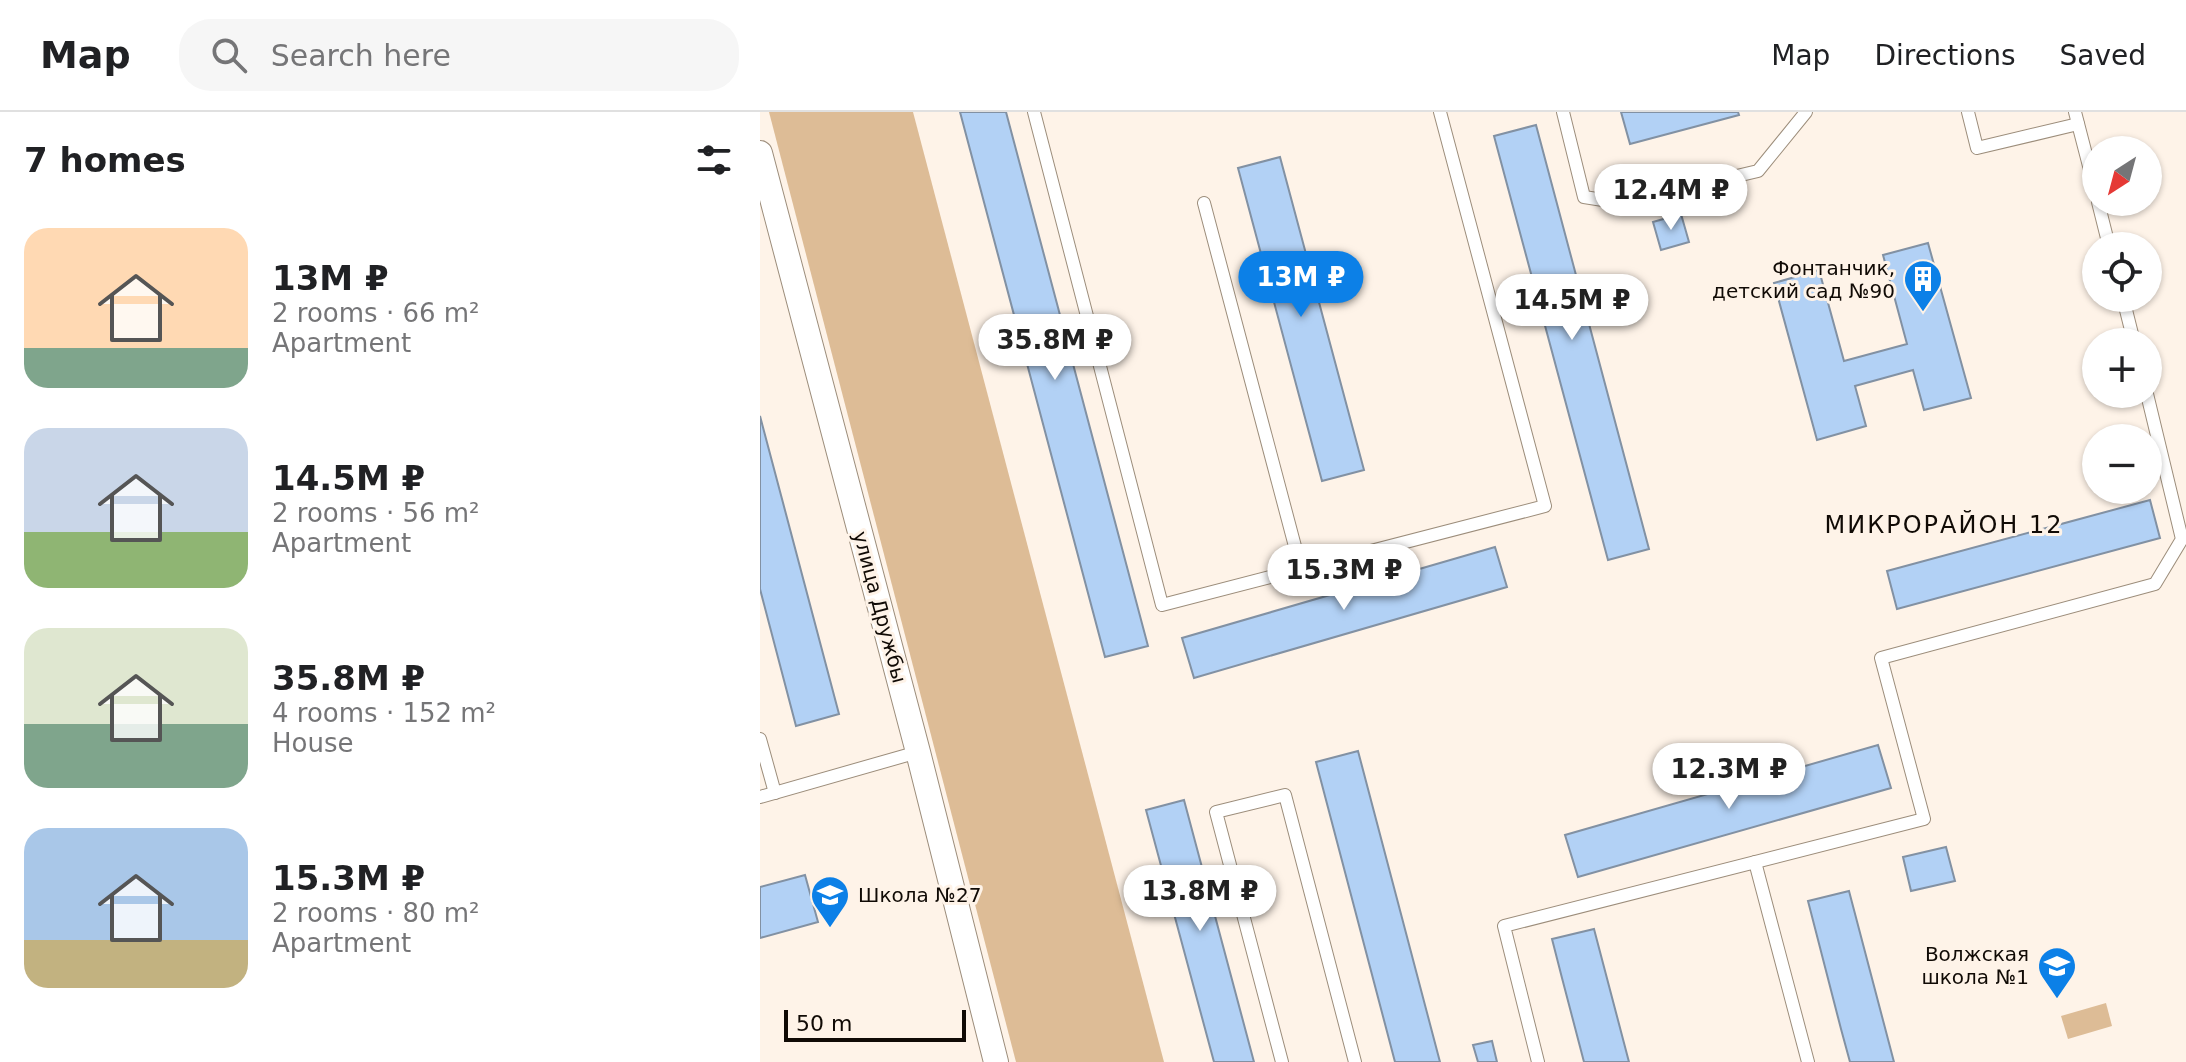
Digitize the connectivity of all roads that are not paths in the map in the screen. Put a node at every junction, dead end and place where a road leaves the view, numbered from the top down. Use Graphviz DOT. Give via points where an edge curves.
graph roads {
  1 [pos="1034,112"];
  2 [pos="1440,112"];
  3 [pos="1563,112"];
  4 [pos="1806,112"];
  5 [pos="1968,112"];
  6 [pos="2077,118"];
  7 [pos="2082,138"];
  8 [pos="760,153"];
  9 [pos="1204,203"];
  10 [pos="2150,408"];
  11 [pos="1301,569"];
  12 [pos="760,739"];
  13 [pos="918,752"];
  14 [pos="775,793"];
  15 [pos="760,797"];
  16 [pos="1755,862"];
  17 [pos="996,1062"];
  18 [pos="1282,1062"];
  19 [pos="1355,1062"];
  20 [pos="1538,1062"];
  21 [pos="1808,1062"];
  1 -- 11 [label="lane" via="1162,605"];
  2 -- 11 [label="lane" via="1545,506"];
  3 -- 4 [label="lane" via="1584,197 1622,203 1758,171"];
  5 -- 6 [label="lane" via="1977,148"];
  6 -- 7 [label="lane"];
  8 -- 13 [label="street, улица Дружбы"];
  9 -- 11 [label="lane"];
  10 -- 16 [label="lane" via="2182,539 2155,584 1881,658 1924,819"];
  12 -- 14 [label="lane"];
  13 -- 14 [label="lane"];
  13 -- 17 [label="street, улица Дружбы"];
  14 -- 15 [label="lane"];
  16 -- 20 [label="lane" via="1504,926"];
  16 -- 21 [label="lane"];
  18 -- 19 [label="lane" via="1216,812 1285,795"];
}
